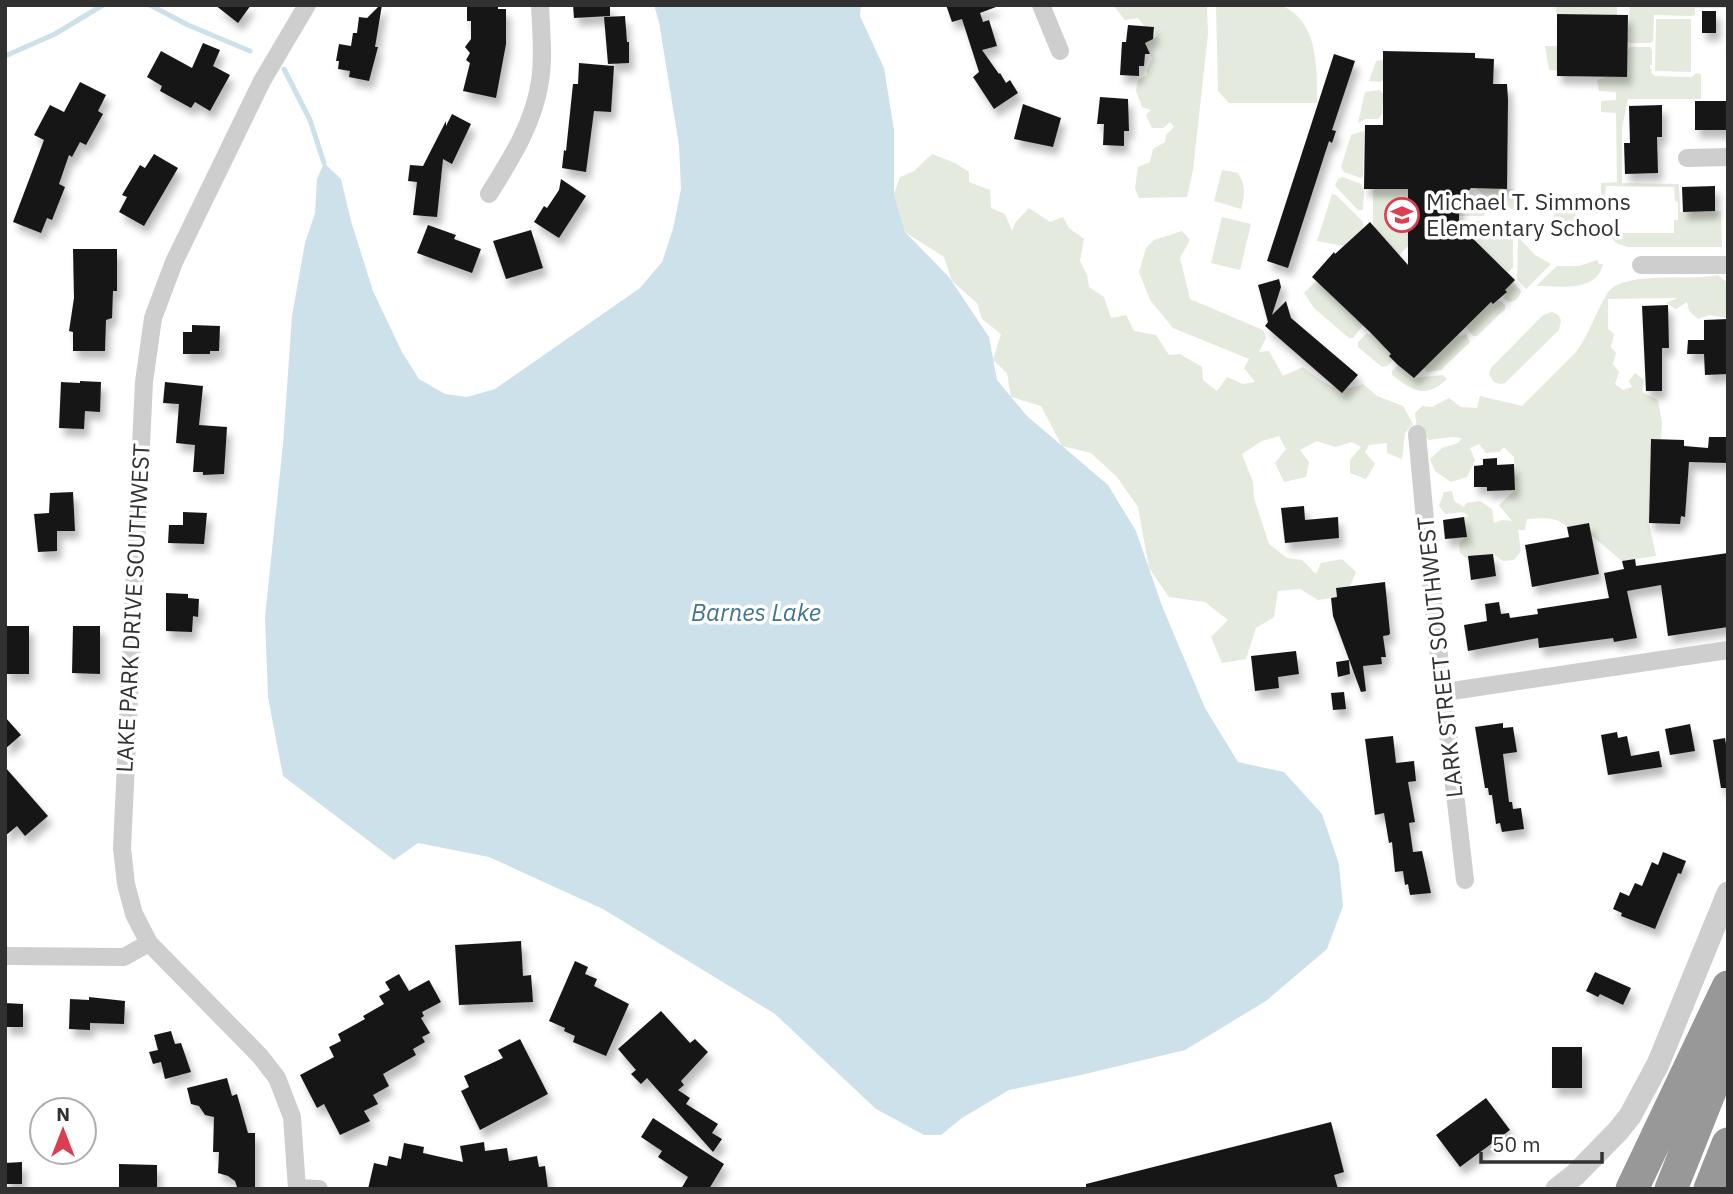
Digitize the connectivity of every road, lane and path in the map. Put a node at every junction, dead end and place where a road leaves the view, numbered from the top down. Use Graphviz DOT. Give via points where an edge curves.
graph roads {
  1 [pos="307,5"];
  2 [pos="540,5"];
  3 [pos="1041,5"];
  4 [pos="1060,51"];
  5 [pos="1687,158"];
  6 [pos="1728,158"];
  7 [pos="489,194"];
  8 [pos="1641,265"];
  9 [pos="1728,265"];
  10 [pos="1417,434"];
  11 [pos="1728,650"];
  12 [pos="1445,692"];
  13 [pos="1465,880"];
  14 [pos="1728,893"];
  15 [pos="149,943"];
  16 [pos="5,956"];
  17 [pos="1728,986"];
  18 [pos="1728,1046"];
  19 [pos="1728,1144"];
  20 [pos="297,1189"];
  21 [pos="319,1189"];
  22 [pos="1557,1189"];
  23 [pos="1632,1189"];
  24 [pos="1671,1189"];
  25 [pos="1710,1189"];
  1 -- 15 [label="street, LAKE PARK DRIVE SOUTHWEST" via="262,81 191,226 163,288 147,349 122,848 134,914"];
  2 -- 7 [label="street" via="542,64 533,112"];
  3 -- 4 [label="street"];
  5 -- 6 [label="street"];
  8 -- 9 [label="street"];
  10 -- 12 [label="street, LARK STREET SOUTHWEST"];
  11 -- 12 [label="street"];
  12 -- 13 [label="street, LARK STREET SOUTHWEST"];
  14 -- 22 [label="street" via="1658,1064 1630,1116"];
  15 -- 16 [label="street" via="124,957"];
  15 -- 20 [label="street, LAKE PARK DRIVE SOUTHWEST" via="277,1078 292,1117"];
  17 -- 23 [label="highway"];
  18 -- 24 [label="highway"];
  19 -- 25 [label="highway"];
  20 -- 21 [label="street"];
}
